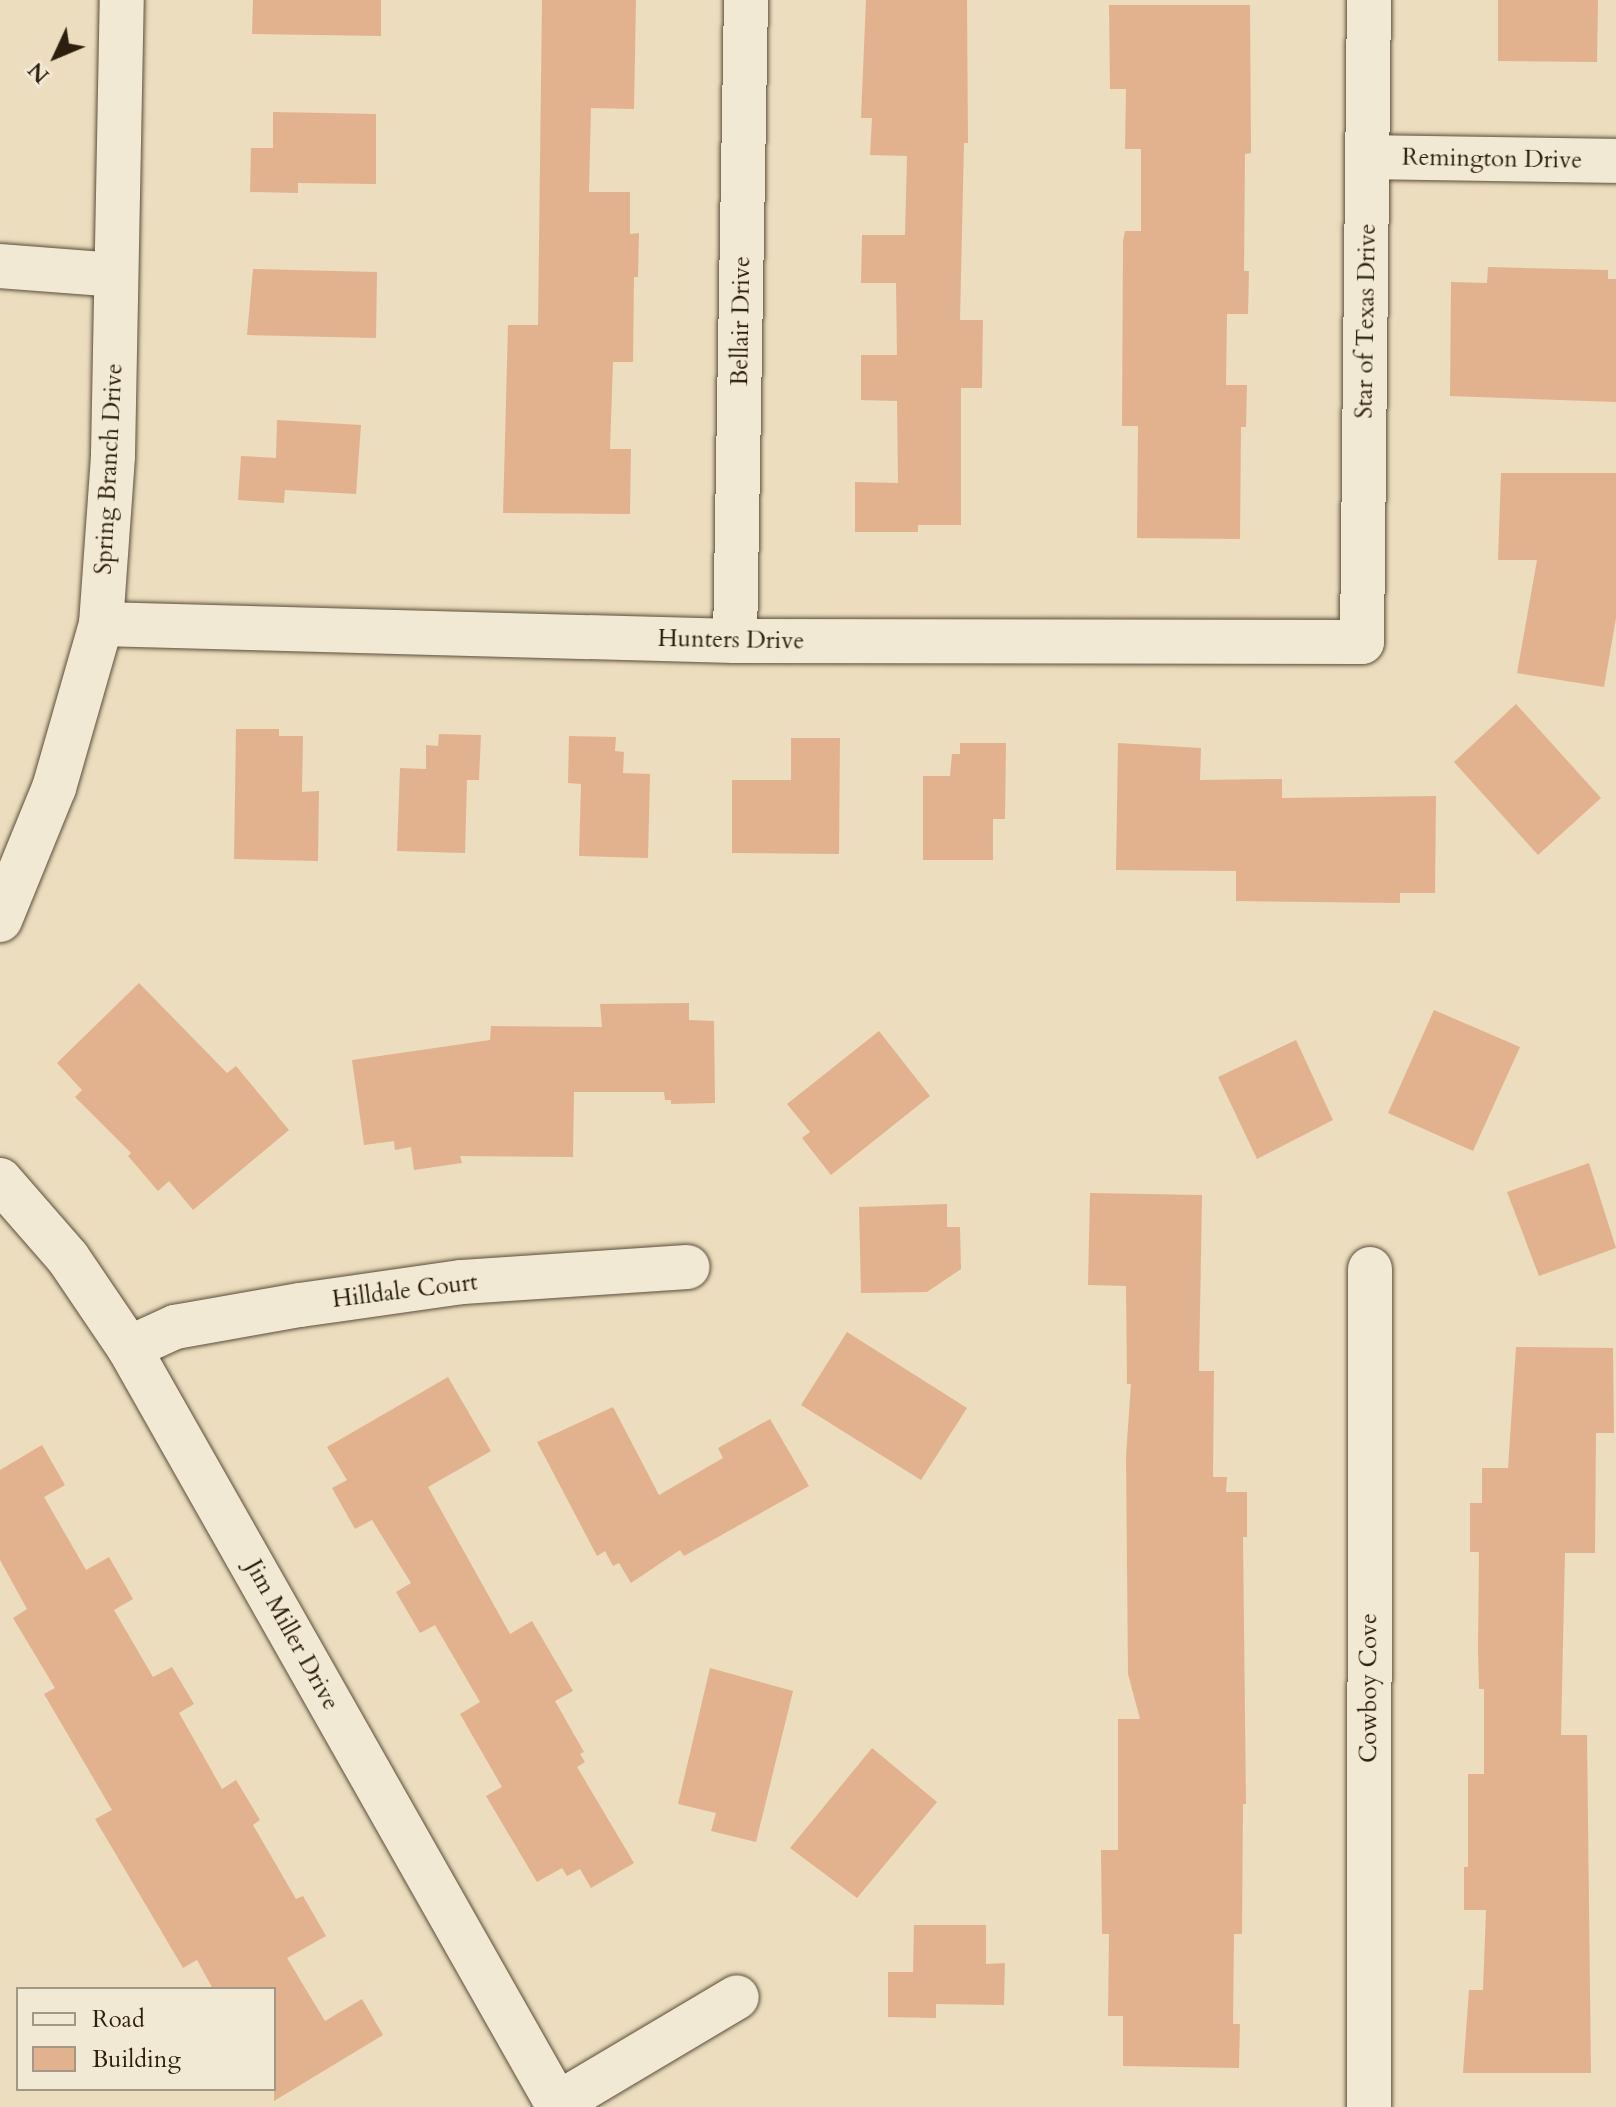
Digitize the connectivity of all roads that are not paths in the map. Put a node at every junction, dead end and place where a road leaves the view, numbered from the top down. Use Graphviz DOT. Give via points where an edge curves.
graph roads {
  1 [pos="122,0"];
  2 [pos="746,0"];
  3 [pos="1369,0"];
  4 [pos="1368,157"];
  5 [pos="1616,161"];
  6 [pos="0,266"];
  7 [pos="116,275"];
  8 [pos="101,624"];
  9 [pos="735,641"];
  10 [pos="1362,642"];
  11 [pos="0,920"];
  12 [pos="0,1180"];
  13 [pos="688,1267"];
  14 [pos="1370,1269"];
  15 [pos="129,1348"];
  16 [pos="737,1997"];
  17 [pos="558,2105"];
  18 [pos="1369,2107"];
  1 -- 7 [label="street, Spring Branch Drive"];
  2 -- 9 [label="street, Bellair Drive"];
  3 -- 4 [label="street, Star of Texas Drive"];
  4 -- 5 [label="street, Remington Drive"];
  4 -- 10 [label="street, Star of Texas Drive"];
  6 -- 7 [label="street"];
  7 -- 8 [label="street, Spring Branch Drive" via="113,455"];
  8 -- 9 [label="street, Hunters Drive"];
  8 -- 11 [label="street, Spring Branch Drive" via="54,788"];
  9 -- 10 [label="street, Hunters Drive"];
  12 -- 15 [label="street, Jim Miller Drive" via="68,1258"];
  13 -- 15 [label="street, Hilldale Court" via="462,1282 300,1305 175,1327"];
  14 -- 18 [label="street, Cowboy Cove"];
  15 -- 17 [label="street, Jim Miller Drive"];
  16 -- 17 [label="street"];
}
